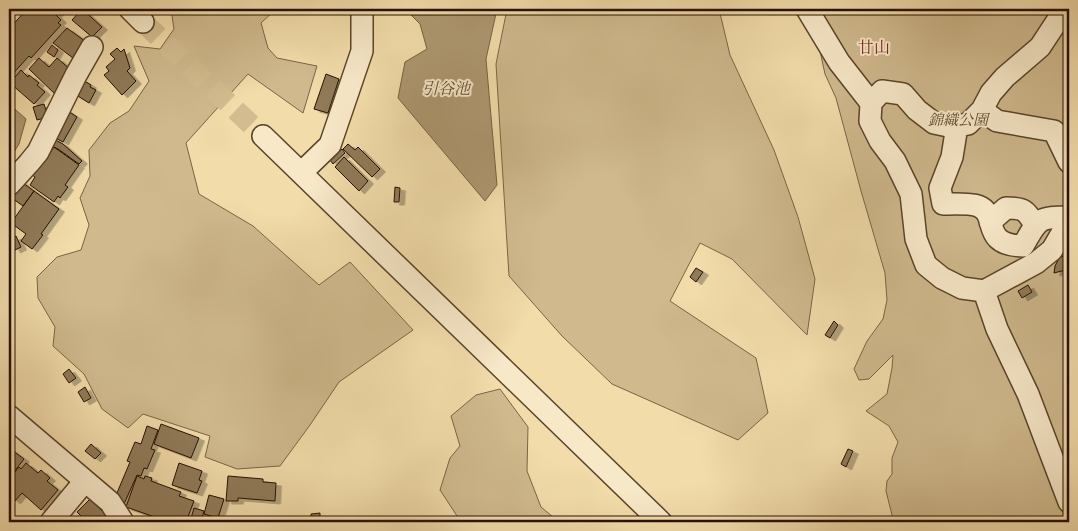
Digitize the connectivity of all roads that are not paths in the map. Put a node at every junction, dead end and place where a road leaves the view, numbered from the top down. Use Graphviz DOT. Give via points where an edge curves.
graph roads {
  1 [pos="362,9"];
  2 [pos="807,9"];
  3 [pos="1066,9"];
  4 [pos="92,47"];
  5 [pos="870,103"];
  6 [pos="982,110"];
  7 [pos="957,126"];
  8 [pos="263,136"];
  9 [pos="1069,162"];
  10 [pos="301,173"];
  11 [pos="9,184"];
  12 [pos="1069,219"];
  13 [pos="990,222"];
  14 [pos="1035,225"];
  15 [pos="984,291"];
  16 [pos="9,416"];
  17 [pos="85,481"];
  18 [pos="1069,502"];
  19 [pos="52,522"];
  20 [pos="123,522"];
  21 [pos="662,522"];
  1 -- 10 [label="street" via="362,51 330,145"];
  2 -- 5 [label="street" via="839,62"];
  3 -- 6 [label="street" via="1040,47 1005,77"];
  4 -- 11 [label="street" via="38,152"];
  5 -- 7 [label="street" via="882,91 903,94 934,123"];
  5 -- 15 [label="street" via="870,121 911,194 916,239 926,265 962,288"];
  6 -- 7 [label="street" via="968,124"];
  6 -- 9 [label="street" via="997,121 1054,131"];
  7 -- 13 [label="street" via="952,156 940,188 943,204 978,206"];
  8 -- 10 [label="street"];
  10 -- 21 [label="street"];
  12 -- 14 [label="street" via="1048,217"];
  12 -- 15 [label="street" via="1052,250 1036,263"];
  13 -- 14 [label="street" via="1006,208 1020,208 1028,213"];
  13 -- 14 [label="street" via="994,235 1009,246 1023,246"];
  15 -- 18 [label="street"];
  16 -- 17 [label="street"];
  17 -- 19 [label="street"];
  17 -- 20 [label="street" via="110,502"];
}
